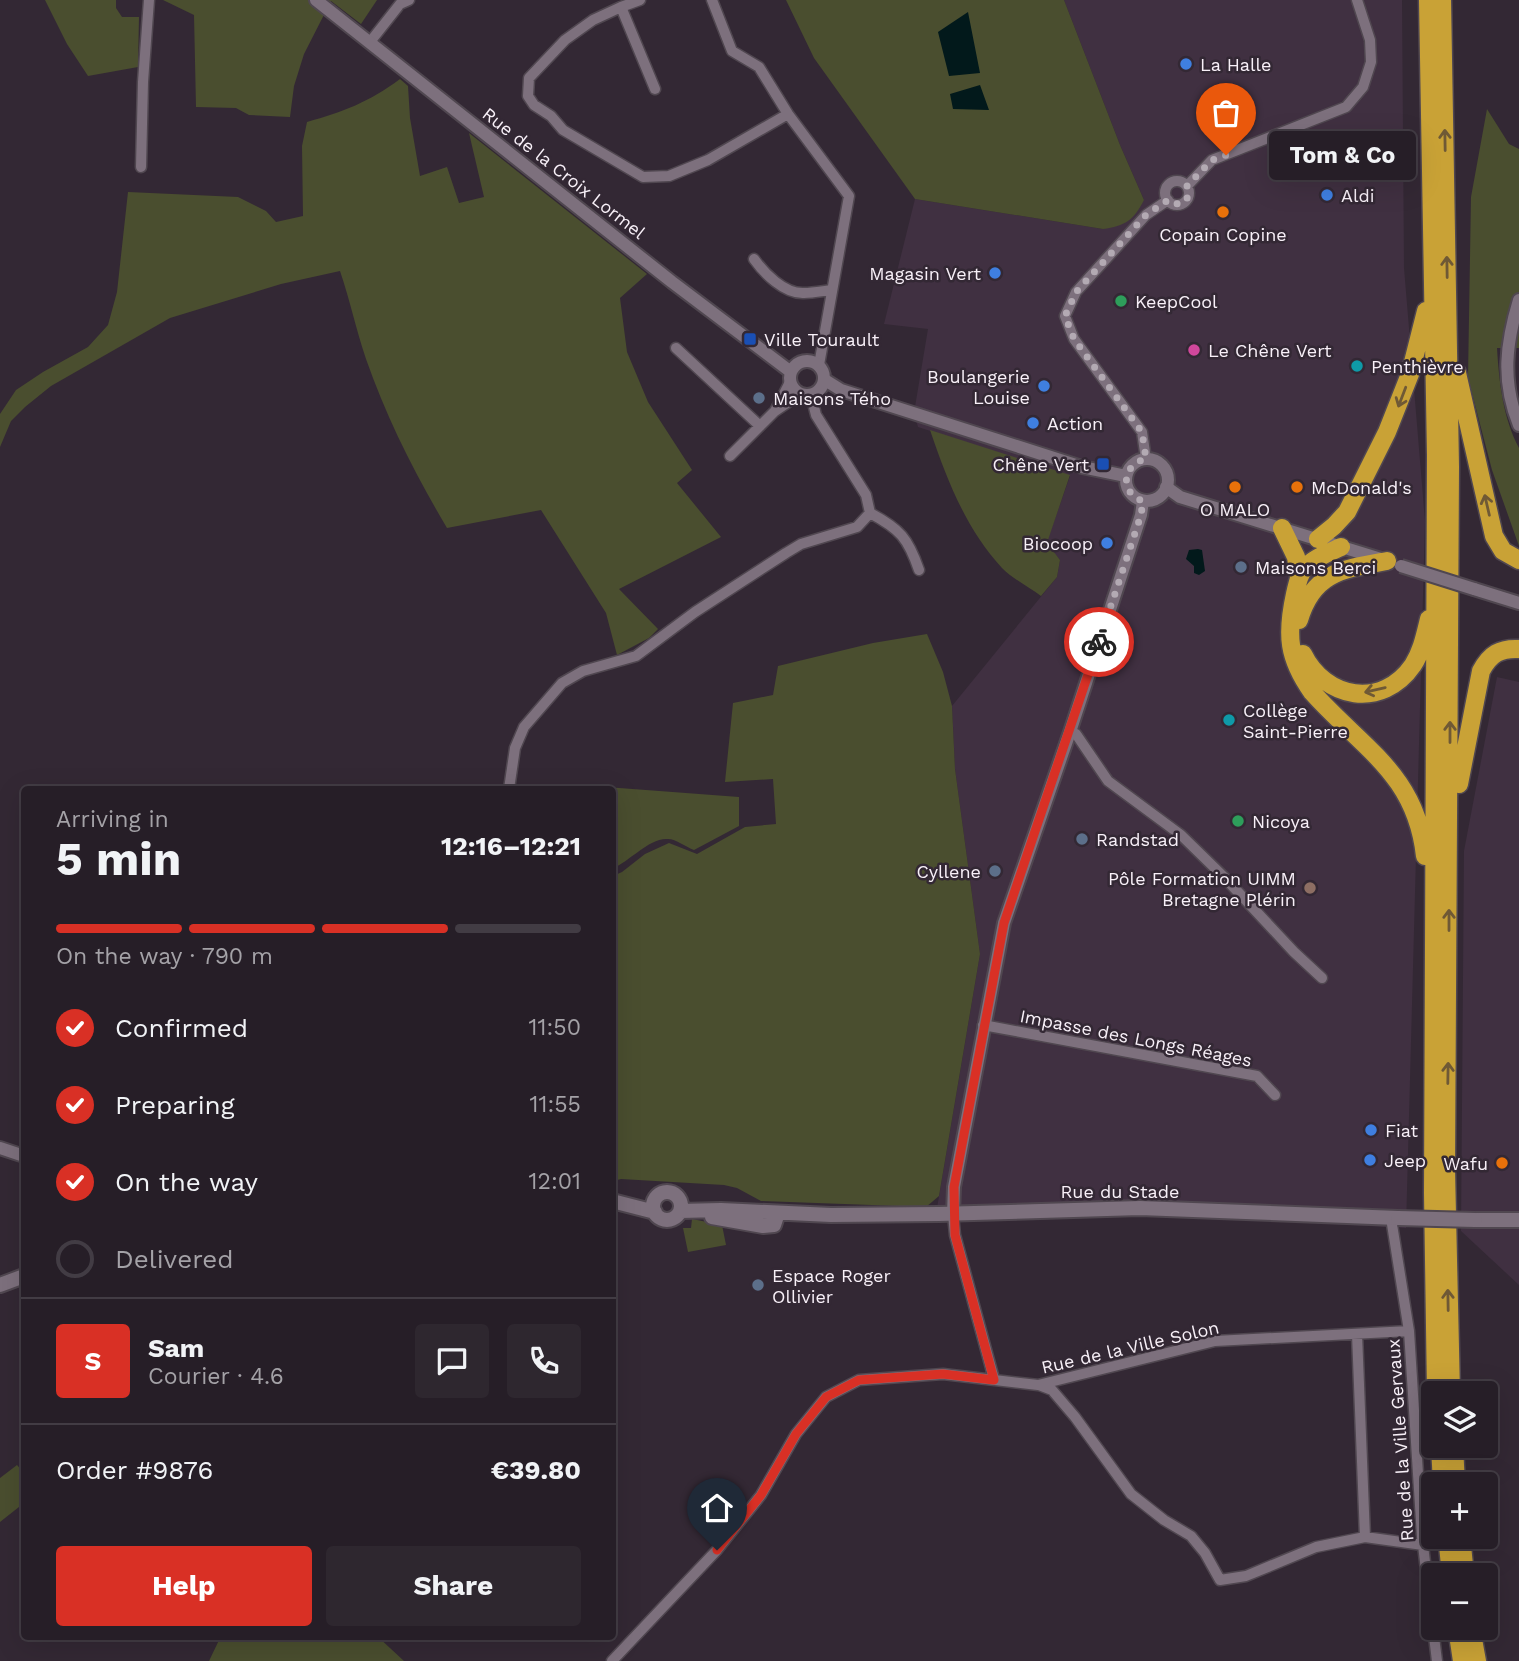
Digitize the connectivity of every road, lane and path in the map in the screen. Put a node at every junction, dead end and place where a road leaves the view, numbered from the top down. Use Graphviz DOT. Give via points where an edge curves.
graph roads {
  1 [pos="149,0"];
  2 [pos="316,0"];
  3 [pos="409,0"];
  4 [pos="640,0"];
  5 [pos="712,0"];
  6 [pos="1357,0"];
  7 [pos="1428,0"];
  8 [pos="1442,0"];
  9 [pos="621,7"];
  10 [pos="370,42"];
  11 [pos="655,89"];
  12 [pos="788,114"];
  13 [pos="141,167"];
  14 [pos="1187,186"];
  15 [pos="1168,200"];
  16 [pos="1439,207"];
  17 [pos="754,259"];
  18 [pos="1440,289"];
  19 [pos="832,290"];
  20 [pos="1519,300"];
  21 [pos="676,348"];
  22 [pos="819,365"];
  23 [pos="791,377"];
  24 [pos="825,380"];
  25 [pos="806,394"];
  26 [pos="775,411"];
  27 [pos="1519,425"];
  28 [pos="760,426"];
  29 [pos="1145,454"];
  30 [pos="730,456"];
  31 [pos="1126,476"];
  32 [pos="1167,487"];
  33 [pos="1143,501"];
  34 [pos="870,513"];
  35 [pos="1282,528"];
  36 [pos="1318,539"];
  37 [pos="1341,547"];
  38 [pos="1519,561"];
  39 [pos="1394,563"];
  40 [pos="919,570"];
  41 [pos="1299,578"];
  42 [pos="1436,599"];
  43 [pos="1519,603"];
  44 [pos="1519,649"];
  45 [pos="1070,732"];
  46 [pos="509,786"];
  47 [pos="1450,825"];
  48 [pos="1434,929"];
  49 [pos="1322,978"];
  50 [pos="983,1025"];
  51 [pos="1275,1096"];
  52 [pos="0,1148"];
  53 [pos="21,1155"];
  54 [pos="616,1200"];
  55 [pos="655,1205"];
  56 [pos="680,1205"];
  57 [pos="720,1210"];
  58 [pos="698,1211"];
  59 [pos="953,1214"];
  60 [pos="1395,1218"];
  61 [pos="776,1219"];
  62 [pos="1519,1220"];
  63 [pos="21,1277"];
  64 [pos="0,1284"];
  65 [pos="1409,1331"];
  66 [pos="1357,1334"];
  67 [pos="994,1380"];
  68 [pos="1436,1381"];
  69 [pos="1451,1381"];
  70 [pos="1038,1385"];
  71 [pos="1421,1514"];
  72 [pos="1365,1537"];
  73 [pos="1421,1545"];
  74 [pos="1423,1549"];
  75 [pos="1459,1640"];
  76 [pos="1473,1640"];
  77 [pos="612,1661"];
  78 [pos="1437,1661"];
  79 [pos="1462,1661"];
  80 [pos="1477,1661"];
  1 -- 13 [label="street"];
  2 -- 10 [label="street, Rue de la Croix Lormel"];
  3 -- 10 [label="street" via="400,4"];
  4 -- 9 [label="street"];
  5 -- 12 [label="street" via="732,51 759,67"];
  6 -- 14 [label="street" via="1370,40 1371,62 1363,87 1346,107 1212,160"];
  7 -- 16 [label="highway"];
  16 -- 8 [label="highway, one-way"];
  9 -- 11 [label="street"];
  9 -- 12 [label="street" via="575,31 530,78 528,96 563,130 643,177 669,176 712,158"];
  10 -- 23 [label="street, Rue de la Croix Lormel"];
  12 -- 19 [label="street" via="849,196"];
  14 -- 15 [label="street" via="1186,201 1176,204"];
  14 -- 15 [label="street" via="1182,181 1171,182"];
  15 -- 29 [label="street" via="1146,215 1076,292 1065,316 1074,339 1142,432"];
  16 -- 18 [label="highway"];
  17 -- 19 [label="street" via="763,272 800,294"];
  18 -- 36 [label="highway, one-way" via="1387,432 1347,512"];
  38 -- 18 [label="highway, one-way" via="1503,551 1494,536 1459,388 1455,323"];
  18 -- 42 [label="highway"];
  47 -- 18 [label="highway, one-way" via="1450,467"];
  19 -- 22 [label="street"];
  20 -- 27 [label="street" via="1508,335 1507,365"];
  21 -- 28 [label="street"];
  22 -- 23 [label="street" via="803,361"];
  22 -- 24 [label="street"];
  23 -- 25 [label="street"];
  23 -- 26 [label="street"];
  24 -- 25 [label="street" via="820,390"];
  24 -- 31 [label="street" via="841,390 1082,467"];
  25 -- 26 [label="street"];
  25 -- 34 [label="street" via="866,495"];
  26 -- 28 [label="street"];
  28 -- 30 [label="street"];
  29 -- 31 [label="street"];
  29 -- 32 [label="street" via="1164,468"];
  31 -- 33 [label="street" via="1132,494"];
  32 -- 33 [label="street" via="1157,498"];
  32 -- 35 [label="street" via="1180,497"];
  33 -- 45 [label="street"];
  34 -- 40 [label="street" via="888,521 911,546"];
  34 -- 46 [label="street" via="857,527 786,552 636,656 583,671 562,683 524,727 515,748"];
  35 -- 36 [label="street"];
  35 -- 41 [label="highway" via="1296,557"];
  36 -- 37 [label="street"];
  37 -- 39 [label="street"];
  37 -- 41 [label="highway" via="1314,560"];
  42 -- 39 [label="highway, one-way" via="1419,654 1396,682 1371,693 1323,682 1300,649 1298,621 1306,599 1321,581 1341,570"];
  39 -- 43 [label="street, bridge"];
  41 -- 48 [label="highway" via="1289,633 1295,663 1312,692 1389,769 1410,798 1422,832"];
  42 -- 48 [label="highway"];
  44 -- 47 [label="highway" via="1498,651 1481,671"];
  45 -- 49 [label="street" via="1076,734 1108,781 1181,835"];
  45 -- 50 [label="street" via="1004,923"];
  69 -- 47 [label="highway, one-way" via="1446,1170"];
  48 -- 68 [label="highway"];
  50 -- 51 [label="street, Impasse des Longs Réages" via="1257,1076"];
  50 -- 59 [label="street"];
  52 -- 53 [label="street"];
  54 -- 55 [label="main road, Rue du Stade"];
  55 -- 56 [label="main road, Rue du Stade" via="667,1192"];
  55 -- 56 [label="main road, Rue du Stade" via="661,1218 670,1220"];
  56 -- 57 [label="main road, Rue du Stade"];
  56 -- 58 [label="main road, Rue du Stade"];
  57 -- 58 [label="main road, Rue du Stade"];
  57 -- 61 [label="main road, Rue du Stade"];
  58 -- 61 [label="main road" via="763,1226"];
  59 -- 60 [label="main road, Rue du Stade" via="1140,1208"];
  59 -- 61 [label="main road, Rue du Stade"];
  59 -- 67 [label="street"];
  60 -- 62 [label="main road, Rue du Stade, bridge"];
  60 -- 65 [label="street, Rue de la Ville Gervaux"];
  63 -- 64 [label="main road"];
  65 -- 66 [label="street, Rue de la Ville Solon"];
  65 -- 71 [label="street, Rue de la Ville Gervaux"];
  66 -- 70 [label="street, Rue de la Ville Solon" via="1214,1341"];
  66 -- 72 [label="street"];
  67 -- 70 [label="street, Rue de la Ville Solon"];
  67 -- 77 [label="street, Rue de la Ville Solon" via="943,1374 859,1380 826,1397 796,1434 761,1495 717,1550"];
  70 -- 72 [label="street" via="1052,1390 1131,1494 1191,1536 1220,1580 1246,1576 1316,1547"];
  72 -- 73 [label="street"];
  74 -- 78 [label="street, Rue de la Ville Gervaux"];
  75 -- 79 [label="highway"];
  76 -- 80 [label="highway"];
}
